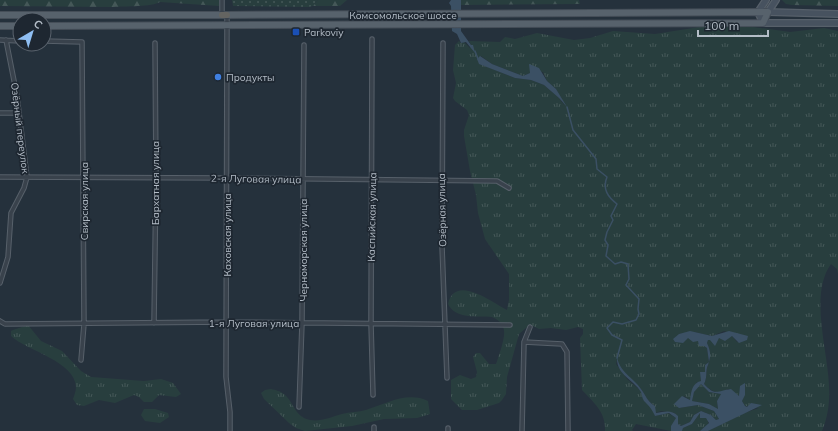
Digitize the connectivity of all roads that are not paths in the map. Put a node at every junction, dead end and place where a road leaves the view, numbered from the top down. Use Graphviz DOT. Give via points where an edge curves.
graph roads {
  1 [pos="222,0"];
  2 [pos="766,0"];
  3 [pos="776,0"];
  4 [pos="758,12"];
  5 [pos="768,12"];
  6 [pos="838,14"];
  7 [pos="0,15"];
  8 [pos="225,15"];
  9 [pos="763,23"];
  10 [pos="838,23"];
  11 [pos="0,26"];
  12 [pos="12,26"];
  13 [pos="52,26"];
  14 [pos="228,27"];
  15 [pos="372,39"];
  16 [pos="0,40"];
  17 [pos="6,40"];
  18 [pos="12,40"];
  19 [pos="52,41"];
  20 [pos="155,43"];
  21 [pos="443,43"];
  22 [pos="304,45"];
  23 [pos="0,113"];
  24 [pos="18,113"];
  25 [pos="0,177"];
  26 [pos="27,177"];
  27 [pos="84,178"];
  28 [pos="156,178"];
  29 [pos="228,178"];
  30 [pos="303,180"];
  31 [pos="372,180"];
  32 [pos="442,181"];
  33 [pos="510,188"];
  34 [pos="0,283"];
  35 [pos="0,321"];
  36 [pos="227,322"];
  37 [pos="154,323"];
  38 [pos="302,323"];
  39 [pos="446,323"];
  40 [pos="84,324"];
  41 [pos="371,324"];
  42 [pos="510,325"];
  43 [pos="530,327"];
  44 [pos="524,342"];
  45 [pos="81,360"];
  46 [pos="447,378"];
  47 [pos="373,395"];
  48 [pos="299,407"];
  49 [pos="230,431"];
  50 [pos="522,431"];
  51 [pos="568,431"];
  1 -- 8 [label="street, Каховская улица"];
  2 -- 4 [label="main road"];
  3 -- 5 [label="main road"];
  4 -- 5 [label="main road, Комсомольское шоссе"];
  4 -- 8 [label="main road, Комсомольское шоссе"];
  4 -- 9 [label="main road"];
  5 -- 6 [label="main road, Комсомольское шоссе"];
  5 -- 9 [label="main road"];
  7 -- 8 [label="main road, Комсомольское шоссе"];
  8 -- 14 [label="street, Каховская улица"];
  9 -- 10 [label="main road, Комсомольское шоссе"];
  9 -- 14 [label="main road, Комсомольское шоссе"];
  11 -- 12 [label="main road"];
  13 -- 14 [label="main road, Комсомольское шоссе"];
  14 -- 29 [label="street, Каховская улица"];
  15 -- 31 [label="street, Каспийская улица"];
  16 -- 17 [label="street"];
  17 -- 18 [label="street"];
  17 -- 24 [label="street, Озёрный переулок"];
  19 -- 27 [label="street, Свирская улица" via="82,42"];
  20 -- 28 [label="street, Бархатная улица"];
  21 -- 32 [label="street, Озёрная улица"];
  22 -- 30 [label="street, Черноморская улица"];
  23 -- 24 [label="street"];
  24 -- 26 [label="street, Озёрный переулок"];
  25 -- 26 [label="street, 2-я Луговая улица"];
  26 -- 27 [label="street, 2-я Луговая улица"];
  26 -- 34 [label="street, Озёрный переулок" via="11,213 8,257"];
  27 -- 28 [label="street, 2-я Луговая улица"];
  27 -- 40 [label="street, Свирская улица"];
  28 -- 29 [label="street, 2-я Луговая улица"];
  28 -- 37 [label="street, Бархатная улица"];
  29 -- 30 [label="street, 2-я Луговая улица"];
  29 -- 36 [label="street, Каховская улица"];
  30 -- 31 [label="street, 2-я Луговая улица"];
  30 -- 38 [label="street, Черноморская улица"];
  31 -- 32 [label="street, 2-я Луговая улица"];
  31 -- 41 [label="street, Каспийская улица"];
  32 -- 33 [label="street, 2-я Луговая улица" via="497,181"];
  32 -- 39 [label="street, Озёрная улица"];
  35 -- 40 [label="street, 1-я Луговая улица" via="5,324"];
  36 -- 37 [label="street, 1-я Луговая улица"];
  36 -- 38 [label="street, 1-я Луговая улица"];
  36 -- 49 [label="street, Каховская улица" via="226,377"];
  37 -- 40 [label="street, 1-я Луговая улица"];
  38 -- 41 [label="street, 1-я Луговая улица"];
  38 -- 48 [label="street, Черноморская улица"];
  39 -- 41 [label="street, 1-я Луговая улица"];
  39 -- 42 [label="street, 1-я Луговая улица"];
  39 -- 46 [label="street, Озёрная улица"];
  40 -- 45 [label="street, Свирская улица"];
  41 -- 47 [label="street, Каспийская улица"];
  43 -- 44 [label="street"];
  44 -- 50 [label="street"];
  44 -- 51 [label="street" via="565,346"];
}
